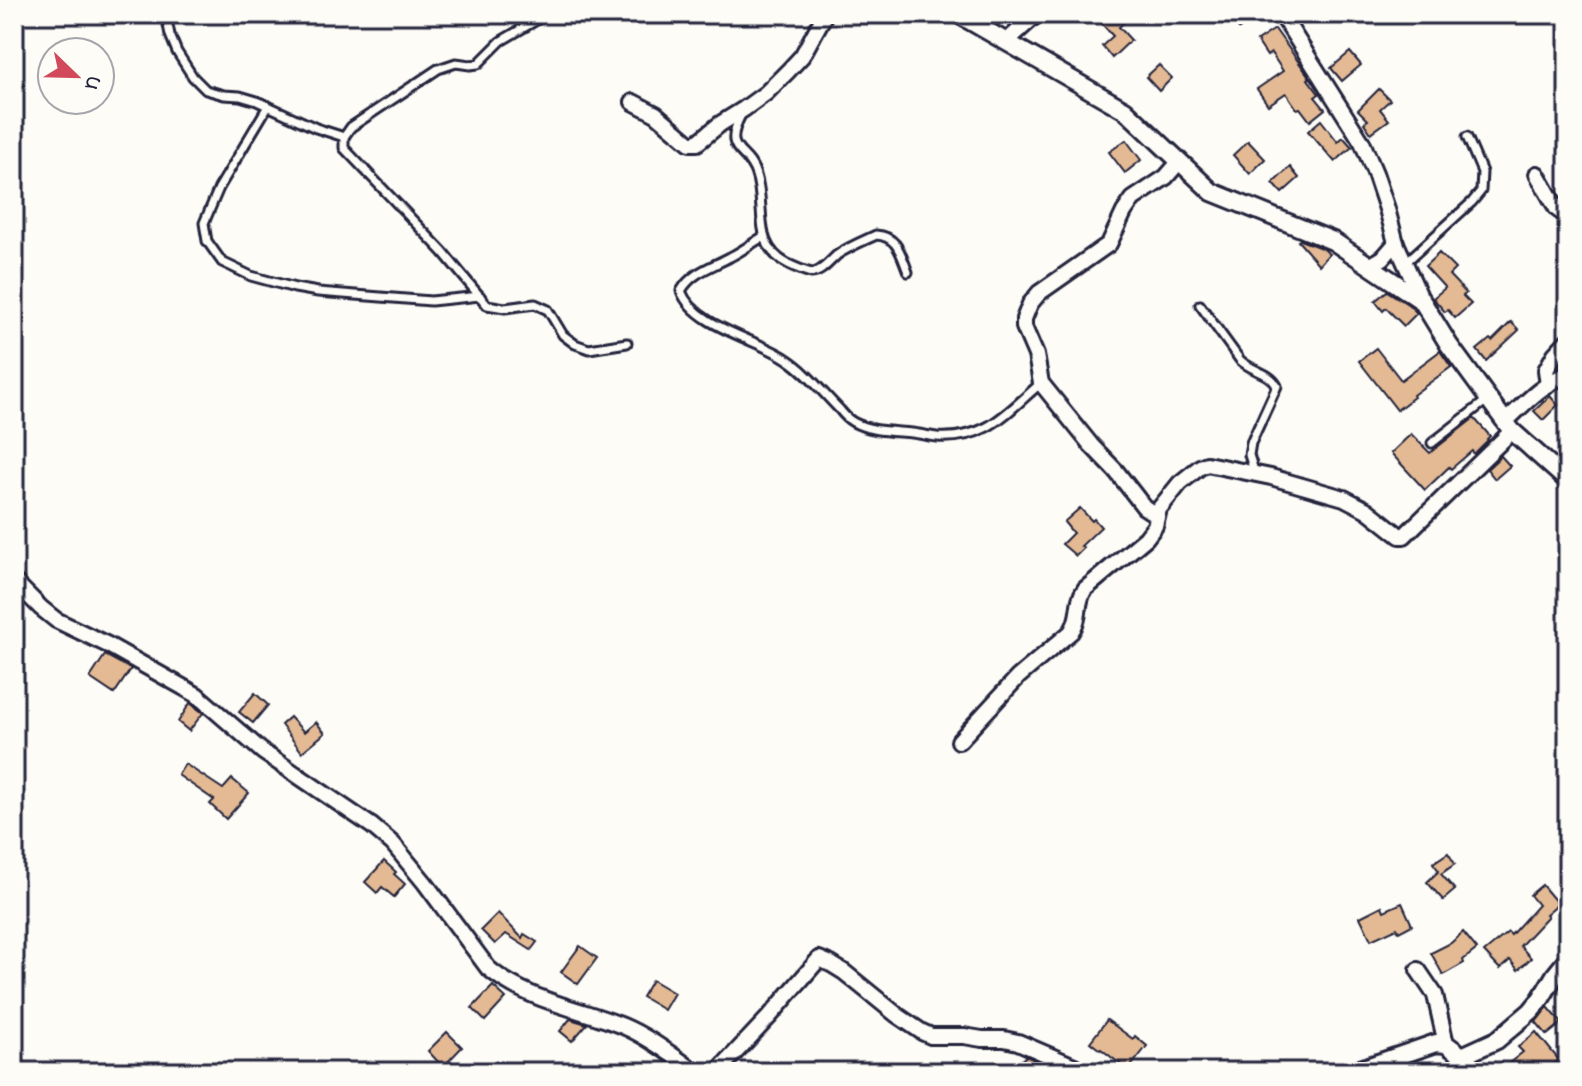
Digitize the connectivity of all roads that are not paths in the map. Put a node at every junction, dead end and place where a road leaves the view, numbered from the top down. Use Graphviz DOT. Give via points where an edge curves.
graph roads {
  1 [pos="164,14"];
  2 [pos="547,14"];
  3 [pos="825,14"];
  4 [pos="958,14"];
  5 [pos="1037,14"];
  6 [pos="1281,14"];
  7 [pos="1300,14"];
  8 [pos="1290,27"];
  9 [pos="1007,41"];
  10 [pos="633,102"];
  11 [pos="268,106"];
  12 [pos="744,109"];
  13 [pos="344,137"];
  14 [pos="1467,137"];
  15 [pos="1179,162"];
  16 [pos="1537,174"];
  17 [pos="1568,217"];
  18 [pos="764,236"];
  19 [pos="1396,243"];
  20 [pos="1405,263"];
  21 [pos="1371,265"];
  22 [pos="908,272"];
  23 [pos="480,296"];
  24 [pos="1422,301"];
  25 [pos="1200,305"];
  26 [pos="1568,340"];
  27 [pos="627,343"];
  28 [pos="1568,374"];
  29 [pos="1041,383"];
  30 [pos="1548,385"];
  31 [pos="1489,399"];
  32 [pos="1509,426"];
  33 [pos="1432,443"];
  34 [pos="1255,474"];
  35 [pos="1568,481"];
  36 [pos="1156,515"];
  37 [pos="14,581"];
  38 [pos="959,741"];
  39 [pos="1568,959"];
  40 [pos="1418,970"];
  41 [pos="1446,1044"];
  42 [pos="1465,1064"];
  43 [pos="696,1072"];
  44 [pos="717,1072"];
  45 [pos="1082,1072"];
  46 [pos="1352,1072"];
  1 -- 11 [label="lane" via="177,52 206,90"];
  2 -- 13 [label="lane" via="501,41 478,64 438,69"];
  3 -- 12 [label="street" via="802,56"];
  4 -- 9 [label="street"];
  5 -- 9 [label="street"];
  6 -- 8 [label="street"];
  7 -- 8 [label="street"];
  8 -- 19 [label="street" via="1362,142"];
  9 -- 15 [label="street" via="1125,110"];
  10 -- 12 [label="street" via="694,144"];
  11 -- 13 [label="lane"];
  11 -- 23 [label="lane" via="204,223 207,241 222,262 251,276 318,292 431,301"];
  12 -- 18 [label="lane" via="735,127 735,146 755,170"];
  13 -- 23 [label="lane" via="344,148"];
  14 -- 20 [label="lane" via="1482,172 1481,191"];
  15 -- 21 [label="street" via="1212,192 1312,231"];
  15 -- 29 [label="street" via="1133,199 1109,244 1030,304 1024,327"];
  16 -- 17 [label="street" via="1557,209"];
  18 -- 22 [label="lane" via="773,254 813,273 852,246 882,235 899,248"];
  18 -- 29 [label="lane" via="686,282 681,291 685,300 731,333 786,358 852,422 879,431 969,435 989,428"];
  19 -- 20 [label="street"];
  19 -- 21 [label="street"];
  20 -- 24 [label="street"];
  21 -- 24 [label="street"];
  23 -- 27 [label="lane" via="487,305 535,304 548,310 563,335 589,349"];
  24 -- 31 [label="street"];
  25 -- 34 [label="lane" via="1240,360 1277,386 1251,443"];
  26 -- 30 [label="street" via="1546,370"];
  28 -- 30 [label="street"];
  29 -- 36 [label="street"];
  30 -- 32 [label="street"];
  31 -- 32 [label="street"];
  31 -- 33 [label="lane"];
  32 -- 34 [label="street" via="1404,536 1344,498"];
  32 -- 35 [label="street"];
  34 -- 36 [label="street" via="1213,464 1200,467"];
  36 -- 38 [label="street" via="1146,538 1085,589 1071,632 1018,677"];
  37 -- 43 [label="street" via="56,620 197,695 263,752 372,826 393,844 500,978 624,1027"];
  39 -- 42 [label="street" via="1531,1011"];
  40 -- 41 [label="street" via="1435,995"];
  41 -- 42 [label="street"];
  41 -- 46 [label="street" via="1419,1047"];
  44 -- 45 [label="street" via="819,959 931,1036 1018,1042"];
}
